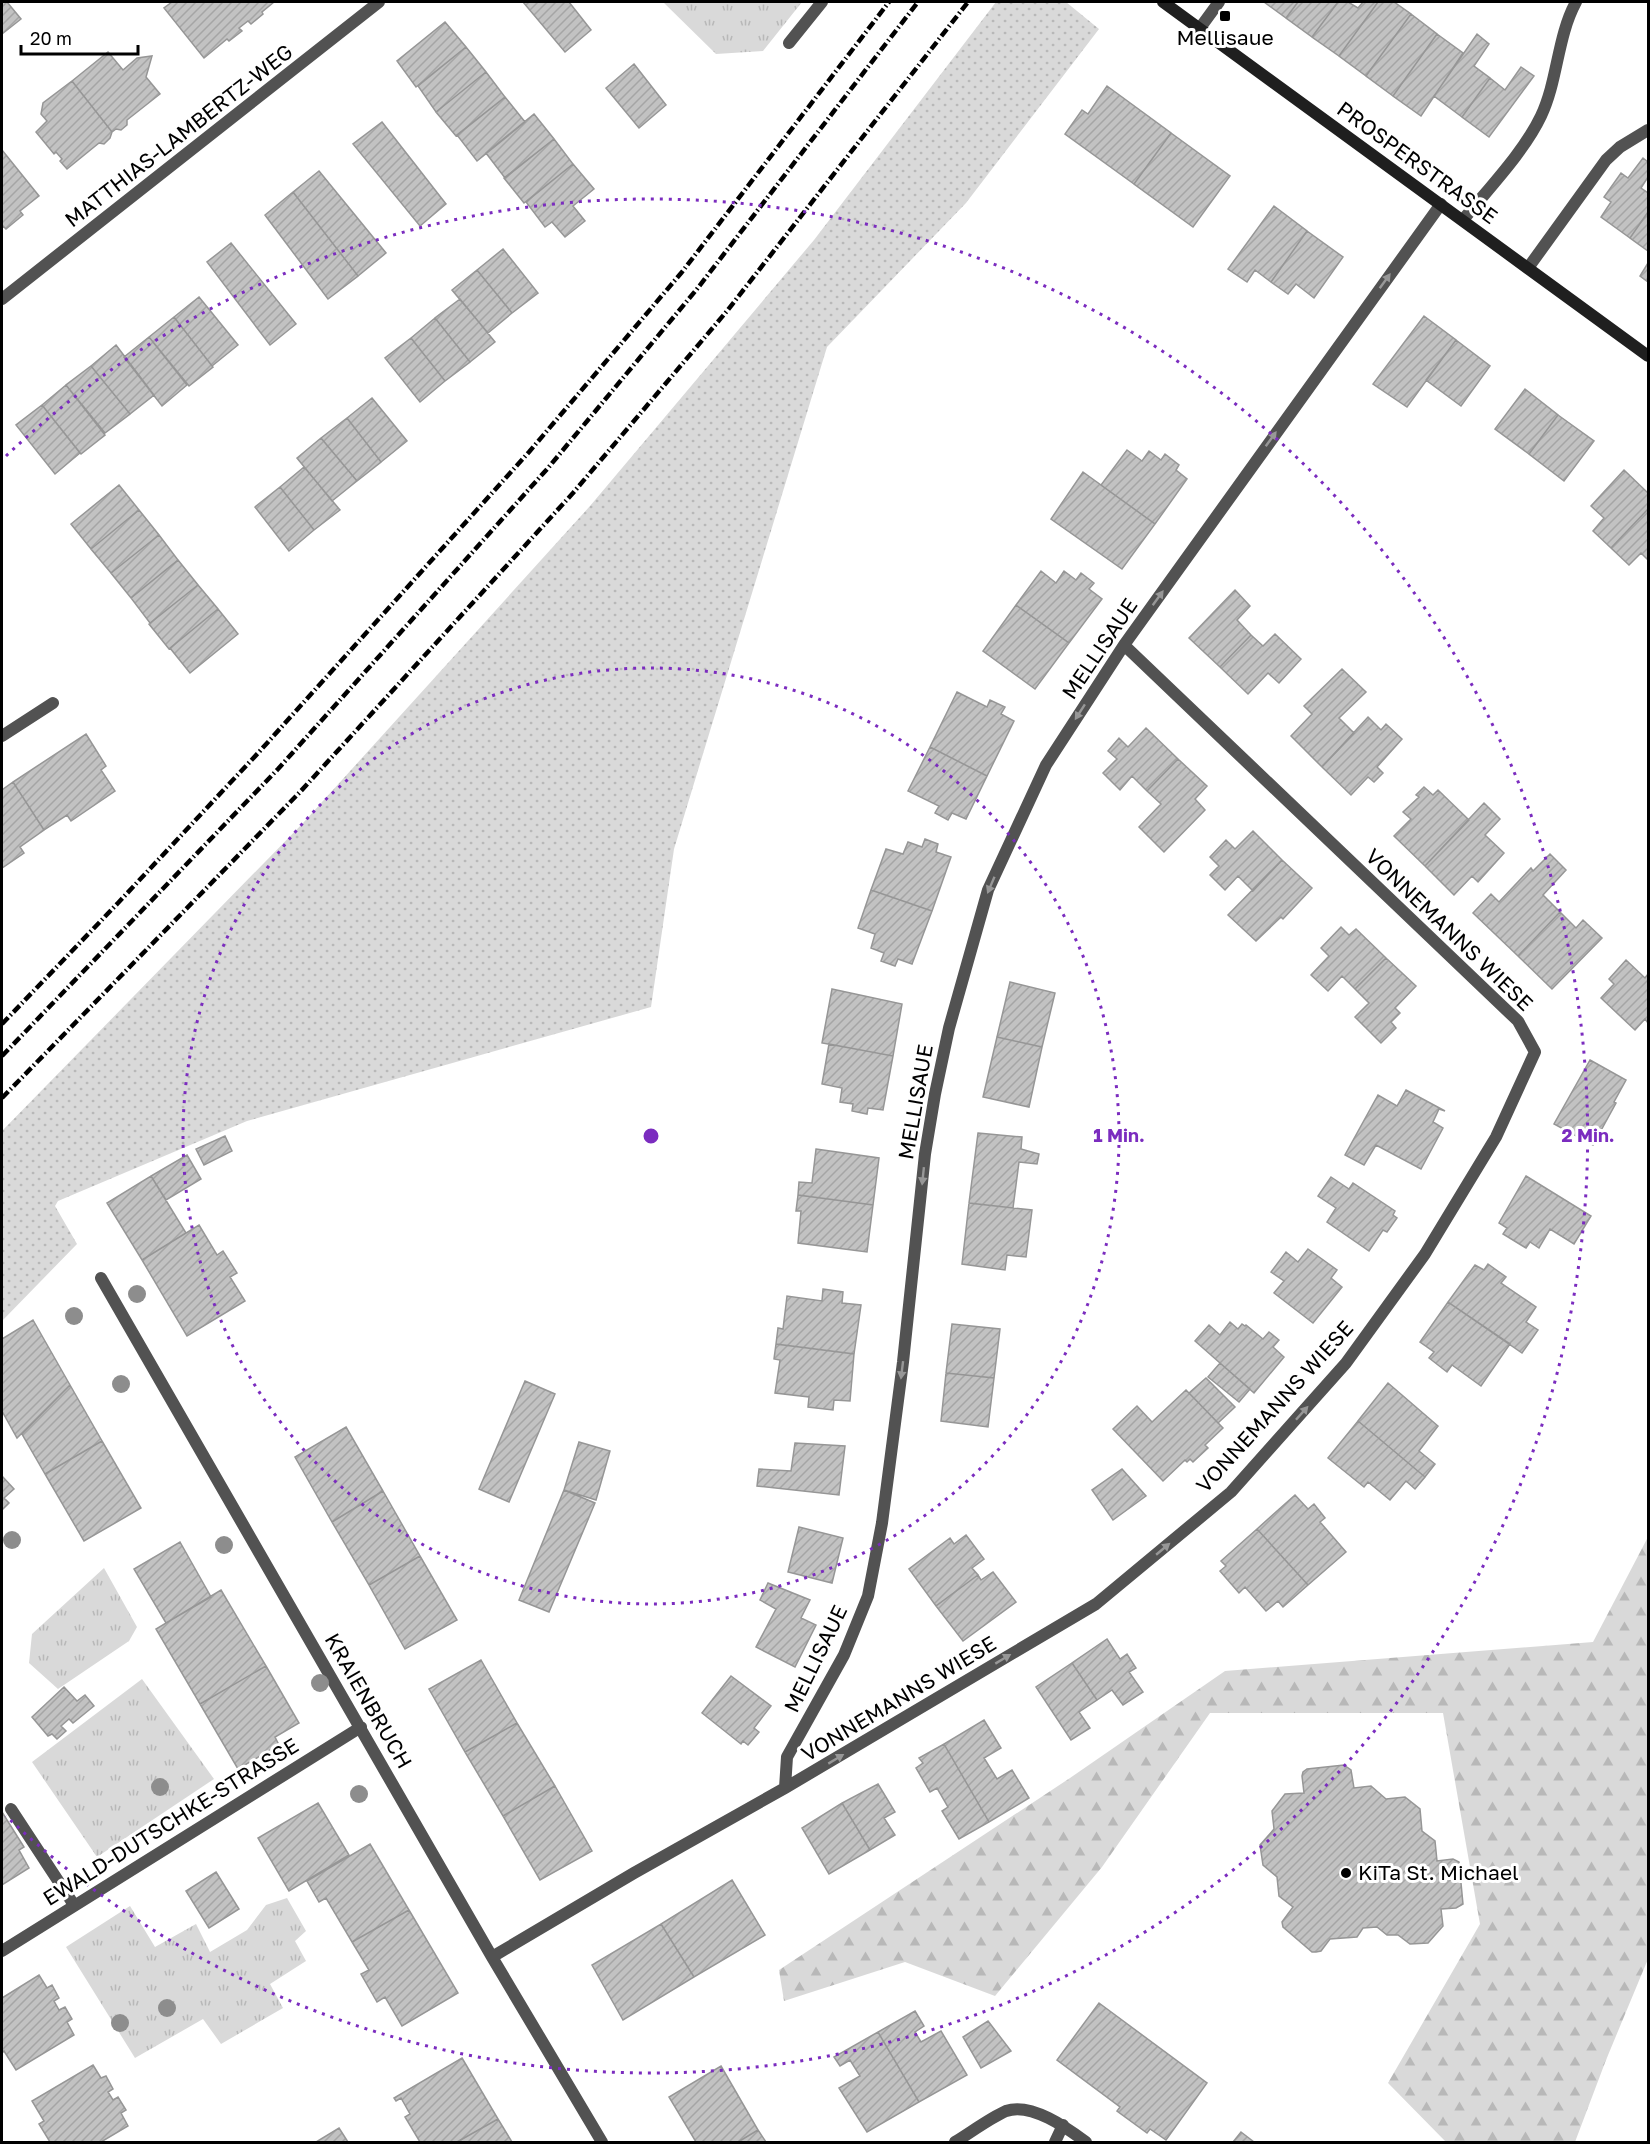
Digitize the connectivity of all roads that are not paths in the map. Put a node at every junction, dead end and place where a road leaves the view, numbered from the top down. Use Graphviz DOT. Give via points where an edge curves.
graph roads {
  1 [pos="379,2"];
  2 [pos="822,2"];
  3 [pos="1163,2"];
  4 [pos="1219,2"];
  5 [pos="1576,2"];
  6 [pos="1200,28"];
  7 [pos="789,43"];
  8 [pos="1648,130"];
  9 [pos="1440,204"];
  10 [pos="1463,220"];
  11 [pos="1528,268"];
  12 [pos="2,299"];
  13 [pos="1648,356"];
  14 [pos="1124,645"];
  15 [pos="53,703"];
  16 [pos="2,736"];
  17 [pos="100,1278"];
  18 [pos="361,1727"];
  19 [pos="785,1788"];
  20 [pos="11,1809"];
  21 [pos="74,1905"];
  22 [pos="2,1951"];
  23 [pos="492,1957"];
  24 [pos="1063,2125"];
  25 [pos="602,2142"];
  26 [pos="954,2142"];
  27 [pos="1055,2142"];
  28 [pos="1086,2142"];
  1 -- 12 [label="street, MATTHIAS-LAMBERTZ-WEG"];
  2 -- 7 [label="street"];
  3 -- 6 [label="main road, PROSPERSTRASSE"];
  4 -- 6 [label="street"];
  5 -- 10 [label="street" via="1567,19 1541,116"];
  6 -- 9 [label="main road, PROSPERSTRASSE"];
  8 -- 11 [label="street" via="1606,160"];
  9 -- 10 [label="main road, PROSPERSTRASSE"];
  14 -- 9 [label="street, MELLISAUE, one-way"];
  10 -- 11 [label="main road, PROSPERSTRASSE"];
  11 -- 13 [label="main road, PROSPERSTRASSE"];
  14 -- 19 [label="street, MELLISAUE, one-way" via="1046,765 988,890 949,1028 935,1094 882,1523 868,1596 844,1655 787,1758"];
  19 -- 14 [label="street, VONNEMANNS WIESE, one-way" via="1096,1604 1232,1492 1346,1363 1425,1254 1496,1137 1535,1052 1518,1021"];
  15 -- 16 [label="street"];
  17 -- 18 [label="street, KRAIENBRUCH"];
  18 -- 21 [label="street, EWALD-DUTSCHKE-STRASSE"];
  18 -- 23 [label="street, KRAIENBRUCH"];
  19 -- 23 [label="street"];
  20 -- 21 [label="street"];
  21 -- 22 [label="street, EWALD-DUTSCHKE-STRASSE"];
  23 -- 25 [label="street, KRAIENBRUCH"];
  24 -- 26 [label="street" via="1034,2111 1008,2110"];
  24 -- 27 [label="street"];
  24 -- 28 [label="street"];
}
